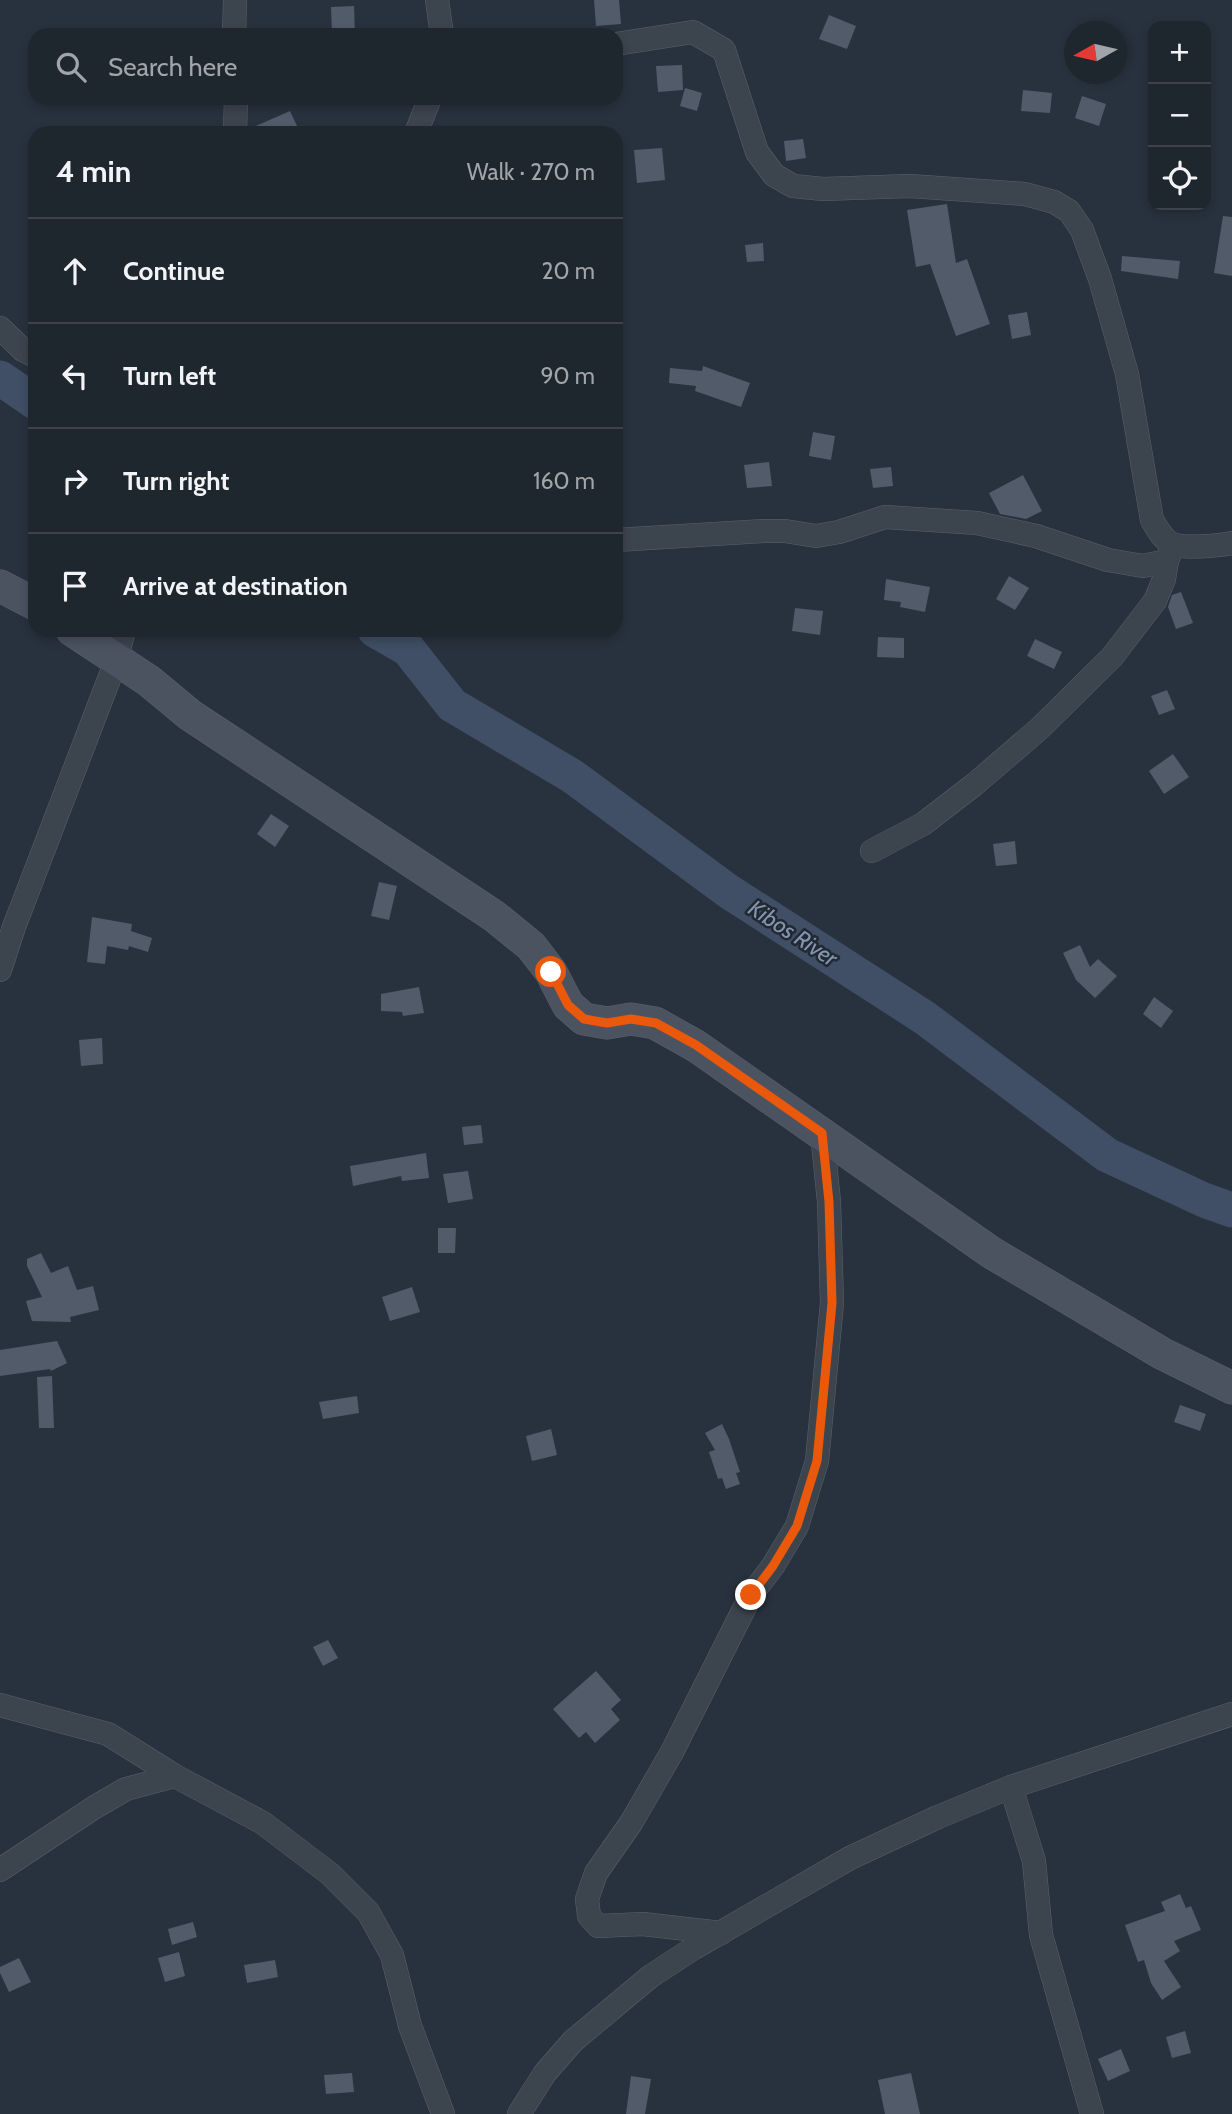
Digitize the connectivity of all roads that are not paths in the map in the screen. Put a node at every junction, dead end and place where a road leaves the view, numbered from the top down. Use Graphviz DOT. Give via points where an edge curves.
graph roads {
  1 [pos="235,0"];
  2 [pos="437,0"];
  3 [pos="234,28"];
  4 [pos="441,28"];
  5 [pos="623,43"];
  6 [pos="236,105"];
  7 [pos="427,105"];
  8 [pos="235,126"];
  9 [pos="419,126"];
  10 [pos="0,328"];
  11 [pos="28,352"];
  12 [pos="623,540"];
  13 [pos="1232,543"];
  14 [pos="1170,553"];
  15 [pos="0,586"];
  16 [pos="28,600"];
  17 [pos="82,637"];
  18 [pos="122,637"];
  19 [pos="116,661"];
  20 [pos="872,851"];
  21 [pos="0,970"];
  22 [pos="822,1133"];
  23 [pos="1232,1388"];
  24 [pos="0,1705"];
  25 [pos="1232,1714"];
  26 [pos="175,1776"];
  27 [pos="1011,1787"];
  28 [pos="0,1870"];
  29 [pos="721,1933"];
  30 [pos="443,2114"];
  31 [pos="519,2114"];
  32 [pos="1091,2114"];
  1 -- 3 [label="street"];
  2 -- 4 [label="street"];
  5 -- 14 [label="street" via="693,32 724,50 757,152 774,175 793,186 910,186 1025,194 1069,211 1096,267 1127,374 1153,520"];
  6 -- 8 [label="street"];
  7 -- 9 [label="street"];
  10 -- 11 [label="street"];
  12 -- 14 [label="street" via="764,531 816,537 885,517 976,523 1143,566"];
  13 -- 14 [label="street"];
  14 -- 20 [label="street" via="1155,601 1112,657 975,784 923,824"];
  15 -- 16 [label="main road"];
  17 -- 19 [label="main road"];
  18 -- 19 [label="street"];
  19 -- 21 [label="street"];
  19 -- 22 [label="main road" via="494,916 531,946 568,1005 584,1019 656,1023 696,1045"];
  22 -- 23 [label="main road" via="992,1253 1163,1354"];
  22 -- 29 [label="street" via="832,1303 817,1461 797,1526 751,1595 672,1752 631,1824 596,1873 587,1899 589,1916 598,1926 643,1924"];
  24 -- 26 [label="street" via="108,1734"];
  25 -- 27 [label="street"];
  26 -- 28 [label="street" via="126,1789"];
  26 -- 30 [label="street" via="263,1823 330,1874 368,1912 391,1955 410,2026"];
  27 -- 29 [label="street" via="850,1858"];
  27 -- 32 [label="street" via="1034,1861 1041,1935"];
  29 -- 31 [label="street" via="651,1976 573,2041 544,2073"];
}
